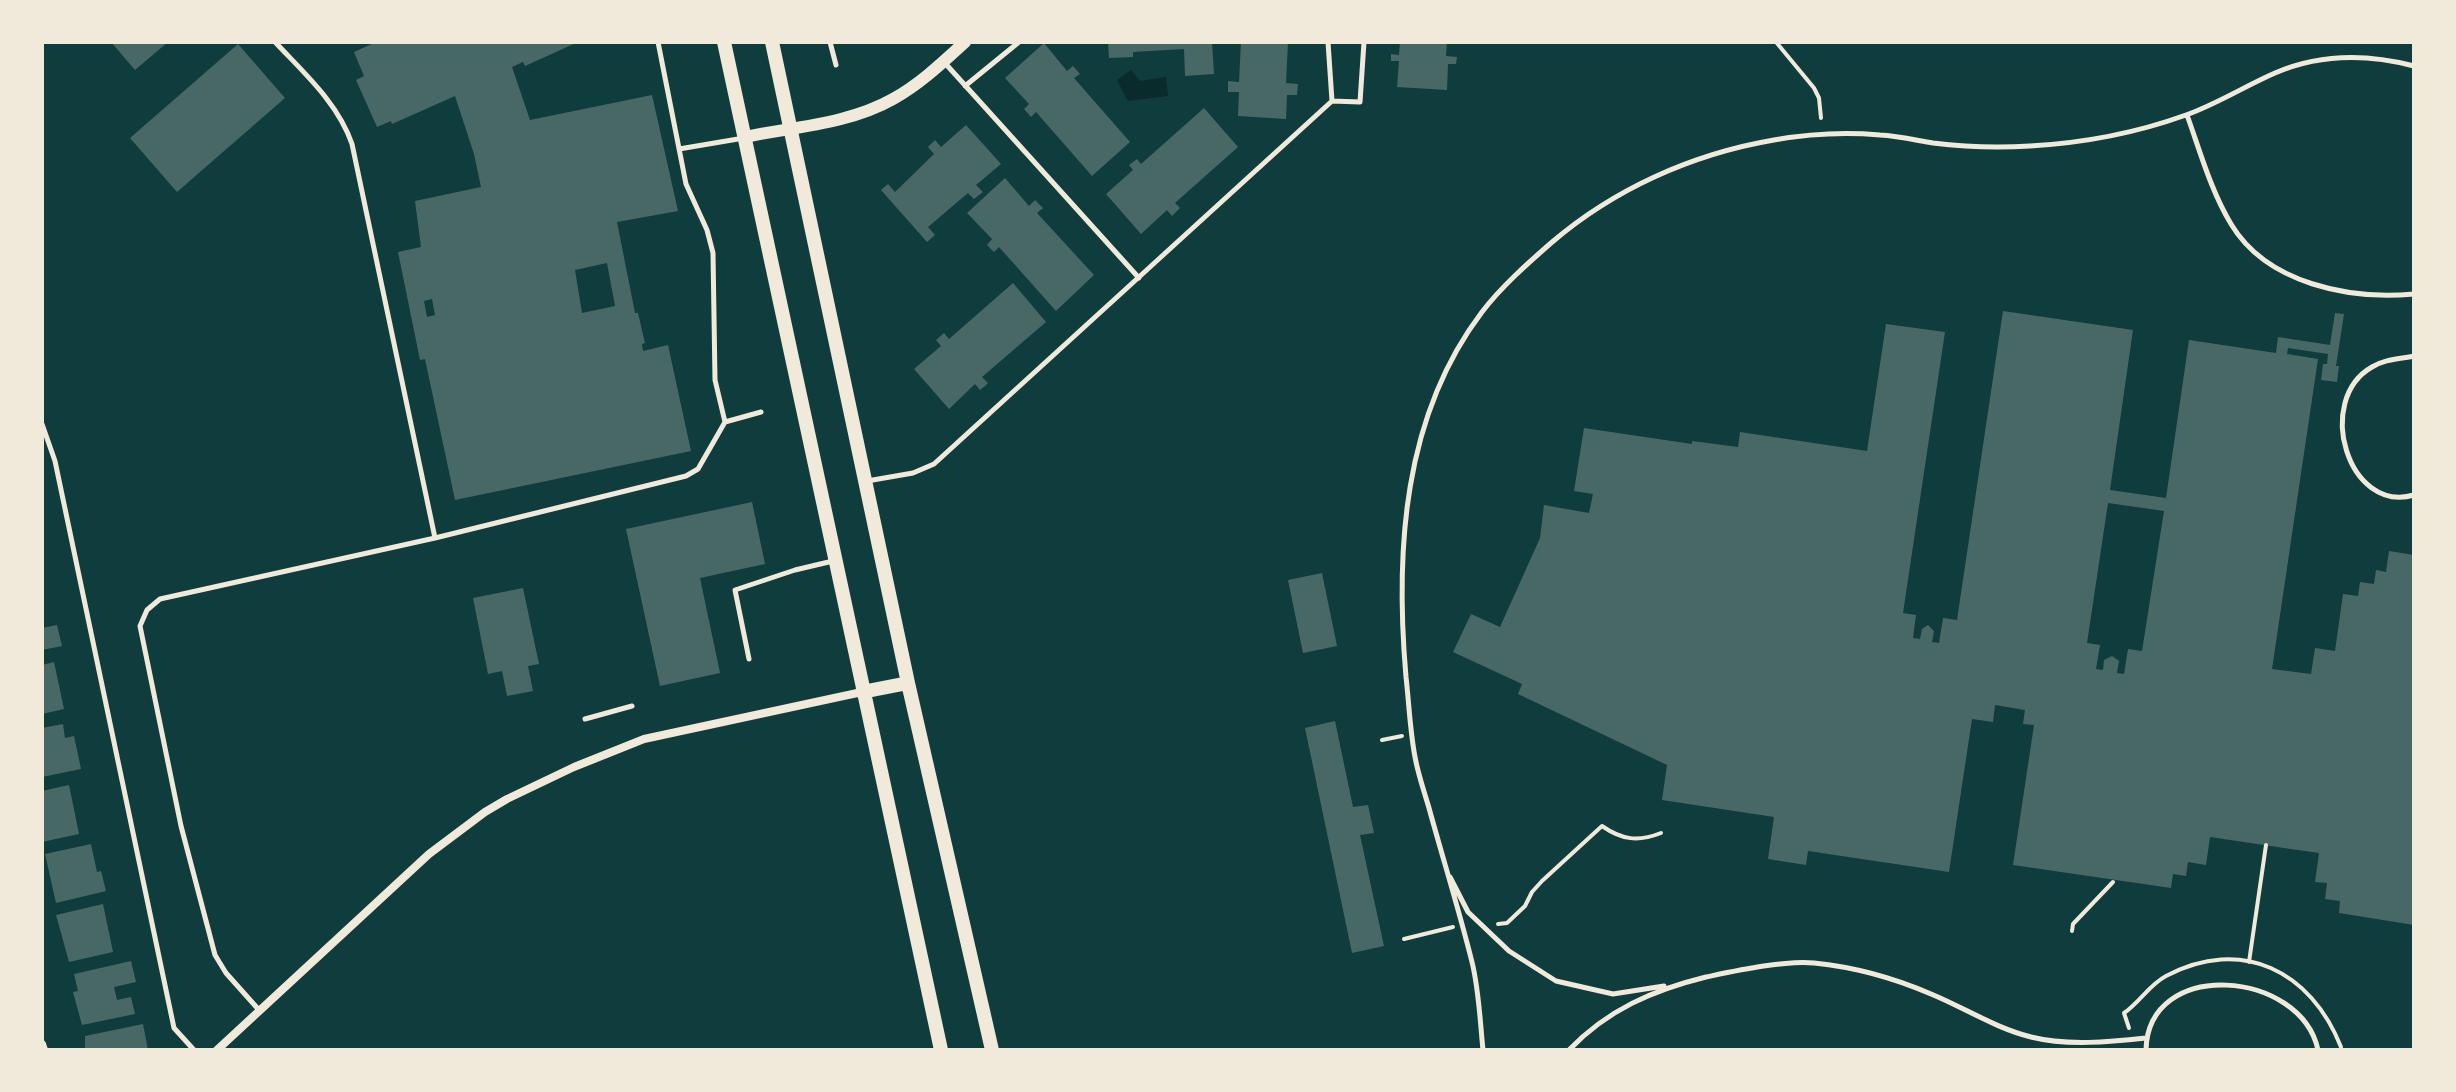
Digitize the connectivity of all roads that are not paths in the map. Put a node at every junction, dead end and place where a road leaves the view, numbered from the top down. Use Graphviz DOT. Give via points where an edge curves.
graph roads {
  1 [pos="275,42"];
  2 [pos="658,42"];
  3 [pos="724,42"];
  4 [pos="772,42"];
  5 [pos="830,42"];
  6 [pos="965,42"];
  7 [pos="1019,42"];
  8 [pos="1328,42"];
  9 [pos="1364,42"];
  10 [pos="944,62"];
  11 [pos="836,65"];
  12 [pos="2414,66"];
  13 [pos="965,86"];
  14 [pos="1332,101"];
  15 [pos="2187,115"];
  16 [pos="790,128"];
  17 [pos="745,137"];
  18 [pos="679,149"];
  19 [pos="1139,278"];
  20 [pos="2414,294"];
  21 [pos="2414,356"];
  22 [pos="761,412"];
  23 [pos="725,422"];
  24 [pos="42,424"];
  25 [pos="866,481"];
  26 [pos="2414,495"];
  27 [pos="435,538"];
  28 [pos="834,561"];
  29 [pos="749,659"];
  30 [pos="908,683"];
  31 [pos="862,692"];
  32 [pos="632,706"];
  33 [pos="585,719"];
  34 [pos="1442,857"];
  35 [pos="1670,985"];
  36 [pos="259,1010"];
  37 [pos="2146,1038"];
  38 [pos="42,1044"];
  39 [pos="44,1050"];
  40 [pos="194,1050"];
  41 [pos="217,1050"];
  42 [pos="941,1050"];
  43 [pos="992,1050"];
  44 [pos="1483,1050"];
  45 [pos="1569,1050"];
  46 [pos="2146,1050"];
  47 [pos="2318,1050"];
  1 -- 27 [label="lane" via="332,105 352,144"];
  2 -- 18 [label="lane"];
  3 -- 17 [label="main road"];
  4 -- 16 [label="main road"];
  5 -- 11 [label="lane"];
  6 -- 10 [label="street"];
  7 -- 13 [label="lane"];
  8 -- 14 [label="lane"];
  9 -- 14 [label="lane" via="1360,102"];
  10 -- 13 [label="lane"];
  10 -- 16 [label="street" via="890,101"];
  12 -- 15 [label="lane" via="2356,57 2303,64"];
  13 -- 19 [label="lane"];
  14 -- 19 [label="lane"];
  15 -- 20 [label="lane" via="2223,210 2258,255 2285,273 2328,287"];
  15 -- 34 [label="lane" via="2061,144 1973,147 1851,134 1742,146 1657,175 1610,200 1527,264 1483,310 1452,360 1420,439 1406,504 1401,620 1410,715 1415,757"];
  16 -- 17 [label="street"];
  16 -- 25 [label="main road"];
  17 -- 18 [label="lane"];
  17 -- 28 [label="main road"];
  18 -- 23 [label="lane" via="686,184 713,253 715,380"];
  19 -- 25 [label="lane" via="934,464"];
  21 -- 26 [label="lane" via="2387,361 2362,374 2349,391 2341,424 2348,457 2371,487 2390,497"];
  22 -- 23 [label="lane"];
  23 -- 27 [label="lane" via="698,469 686,476"];
  24 -- 40 [label="lane" via="55,461 174,1028"];
  25 -- 30 [label="main road"];
  27 -- 36 [label="lane" via="160,599 140,626 181,826 215,955"];
  28 -- 29 [label="lane" via="735,590"];
  28 -- 31 [label="main road"];
  30 -- 31 [label="main road"];
  30 -- 43 [label="main road"];
  31 -- 36 [label="street" via="644,739 507,799 429,854"];
  31 -- 42 [label="main road"];
  32 -- 33 [label="lane"];
  34 -- 35 [label="lane" via="1468,912 1509,951 1556,981 1613,994"];
  34 -- 44 [label="lane" via="1473,966"];
  35 -- 37 [label="lane" via="1742,969 1813,963 1898,982 2034,1038"];
  35 -- 45 [label="lane" via="1619,1010"];
  36 -- 41 [label="street"];
  37 -- 46 [label="lane"];
  37 -- 47 [label="lane" via="2153,1017 2169,1001 2194,989 2231,984 2288,1005 2309,1027"];
  38 -- 39 [label="street"];
}
